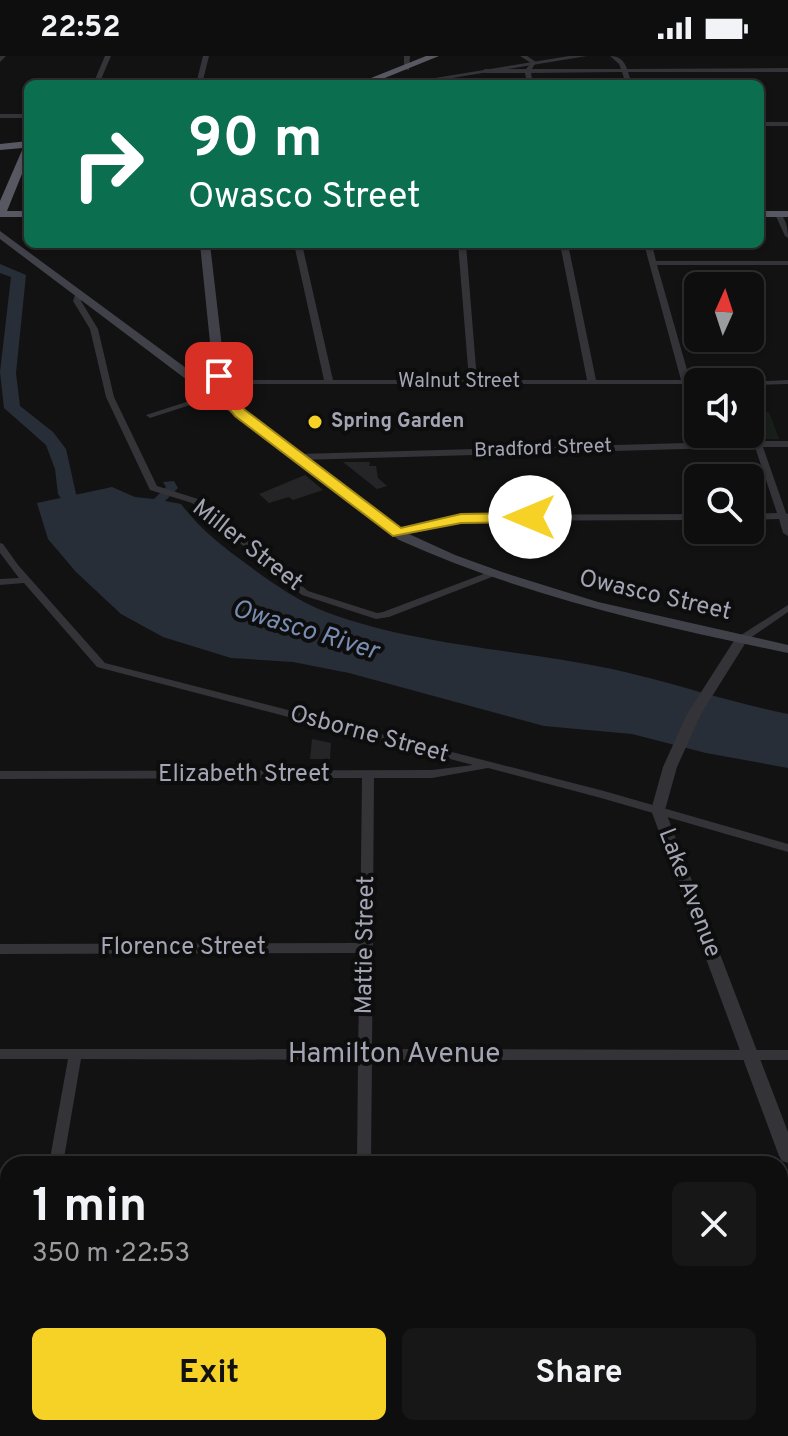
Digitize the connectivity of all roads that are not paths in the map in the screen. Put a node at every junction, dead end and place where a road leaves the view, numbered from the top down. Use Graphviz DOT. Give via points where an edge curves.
graph roads {
  1 [pos="108,56"];
  2 [pos="206,56"];
  3 [pos="407,56"];
  4 [pos="434,56"];
  5 [pos="444,56"];
  6 [pos="523,56"];
  7 [pos="583,56"];
  8 [pos="613,56"];
  9 [pos="534,63"];
  10 [pos="407,69"];
  11 [pos="625,70"];
  12 [pos="694,70"];
  13 [pos="788,70"];
  14 [pos="485,71"];
  15 [pos="528,71"];
  16 [pos="98,80"];
  17 [pos="200,80"];
  18 [pos="373,80"];
  19 [pos="387,80"];
  20 [pos="428,80"];
  21 [pos="529,80"];
  22 [pos="628,80"];
  23 [pos="698,80"];
  24 [pos="0,116"];
  25 [pos="24,116"];
  26 [pos="764,124"];
  27 [pos="788,124"];
  28 [pos="24,135"];
  29 [pos="0,138"];
  30 [pos="24,145"];
  31 [pos="0,147"];
  32 [pos="24,155"];
  33 [pos="0,214"];
  34 [pos="24,214"];
  35 [pos="783,214"];
  36 [pos="0,234"];
  37 [pos="788,236"];
  38 [pos="205,248"];
  39 [pos="299,248"];
  40 [pos="462,248"];
  41 [pos="565,248"];
  42 [pos="649,248"];
  43 [pos="653,263"];
  44 [pos="788,263"];
  45 [pos="79,294"];
  46 [pos="684,375"];
  47 [pos="329,382"];
  48 [pos="473,382"];
  49 [pos="592,382"];
  50 [pos="684,382"];
  51 [pos="788,382"];
  52 [pos="764,383"];
  53 [pos="218,389"];
  54 [pos="150,415"];
  55 [pos="684,440"];
  56 [pos="764,444"];
  57 [pos="788,444"];
  58 [pos="760,448"];
  59 [pos="299,457"];
  60 [pos="785,516"];
  61 [pos="684,517"];
  62 [pos="764,517"];
  63 [pos="399,533"];
  64 [pos="788,533"];
  65 [pos="0,546"];
  66 [pos="489,575"];
  67 [pos="26,580"];
  68 [pos="0,582"];
  69 [pos="788,608"];
  70 [pos="742,639"];
  71 [pos="788,649"];
  72 [pos="487,766"];
  73 [pos="368,774"];
  74 [pos="0,775"];
  75 [pos="658,810"];
  76 [pos="788,848"];
  77 [pos="366,948"];
  78 [pos="0,949"];
  79 [pos="0,1054"];
  80 [pos="365,1054"];
  81 [pos="75,1055"];
  82 [pos="788,1055"];
  83 [pos="750,1056"];
  84 [pos="57,1156"];
  85 [pos="364,1156"];
  86 [pos="788,1156"];
  1 -- 16 [label="street"];
  2 -- 17 [label="street"];
  3 -- 10 [label="street"];
  4 -- 10 [label="highway"];
  5 -- 19 [label="highway"];
  6 -- 9 [label="street"];
  7 -- 9 [label="street"];
  8 -- 11 [label="street"];
  9 -- 14 [label="street"];
  9 -- 15 [label="street"];
  10 -- 18 [label="highway"];
  11 -- 12 [label="street"];
  11 -- 15 [label="street"];
  11 -- 22 [label="street"];
  12 -- 13 [label="street"];
  12 -- 23 [label="street"];
  14 -- 15 [label="street"];
  14 -- 20 [label="street"];
  15 -- 21 [label="street"];
  24 -- 25 [label="street"];
  26 -- 27 [label="street"];
  28 -- 29 [label="highway"];
  30 -- 31 [label="highway"];
  32 -- 33 [label="highway"];
  33 -- 34 [label="highway"];
  35 -- 37 [label="street"];
  36 -- 45 [label="main road"];
  38 -- 53 [label="main road"];
  39 -- 47 [label="street"];
  40 -- 48 [label="street"];
  41 -- 49 [label="street"];
  42 -- 43 [label="street"];
  43 -- 44 [label="street"];
  43 -- 46 [label="street"];
  45 -- 53 [label="main road" via="204,386"];
  45 -- 66 [label="street, Miller Street" via="77,301 94,329 110,397 156,490 195,501 301,590 385,615"];
  47 -- 48 [label="street, Walnut Street"];
  47 -- 53 [label="street, Walnut Street"];
  48 -- 49 [label="street, Walnut Street"];
  49 -- 50 [label="street, Walnut Street"];
  51 -- 52 [label="street"];
  53 -- 54 [label="street, Walnut Street"];
  53 -- 59 [label="main road, Owasco Street" via="240,413"];
  55 -- 59 [label="street, Bradford Street"];
  56 -- 57 [label="street, Bradford Street"];
  58 -- 60 [label="street"];
  59 -- 63 [label="main road, Owasco Street"];
  60 -- 62 [label="street"];
  60 -- 64 [label="street"];
  61 -- 63 [label="street" via="474,518"];
  63 -- 66 [label="main road, Owasco Street"];
  65 -- 67 [label="street, Osborne Street"];
  66 -- 70 [label="main road, Owasco Street"];
  67 -- 68 [label="street"];
  67 -- 72 [label="street, Osborne Street" via="101,665"];
  69 -- 70 [label="street"];
  70 -- 71 [label="main road, Owasco Street"];
  70 -- 75 [label="street, Lake Avenue" via="694,714"];
  72 -- 73 [label="street, Elizabeth Street" via="432,774"];
  72 -- 75 [label="street, Osborne Street"];
  73 -- 74 [label="street, Elizabeth Street"];
  73 -- 77 [label="street, Mattie Street"];
  75 -- 76 [label="street, Osborne Street"];
  75 -- 83 [label="street, Lake Avenue"];
  77 -- 78 [label="street, Florence Street"];
  77 -- 80 [label="street, Mattie Street"];
  79 -- 81 [label="street, Hamilton Avenue"];
  80 -- 81 [label="street, Hamilton Avenue"];
  80 -- 83 [label="street, Hamilton Avenue"];
  80 -- 85 [label="street, Mattie Street"];
  81 -- 84 [label="street"];
  82 -- 83 [label="street, Hamilton Avenue"];
  83 -- 86 [label="street, Lake Avenue"];
}
